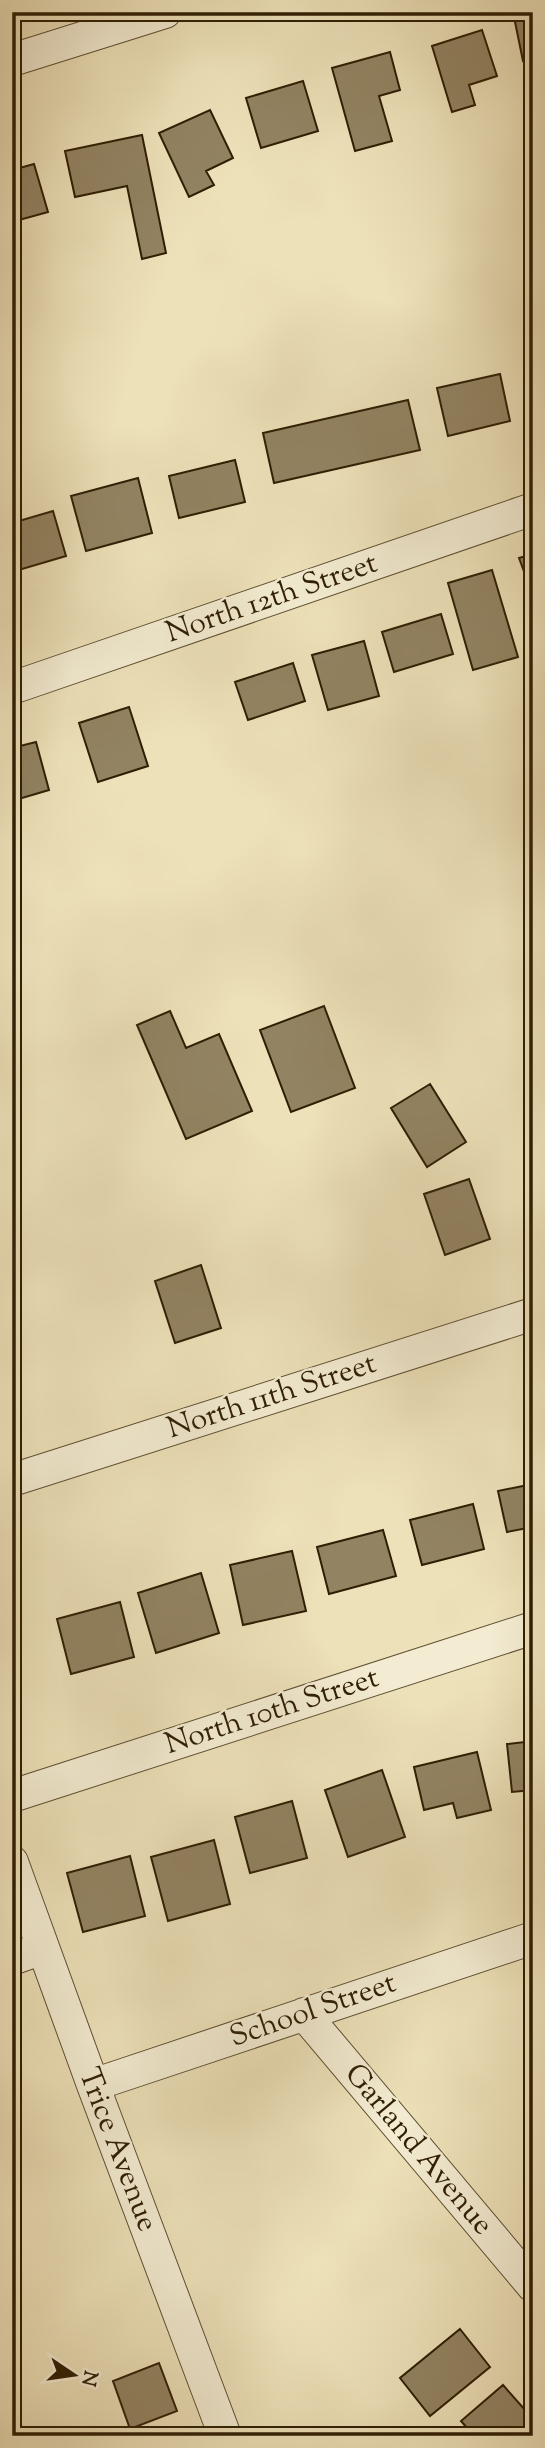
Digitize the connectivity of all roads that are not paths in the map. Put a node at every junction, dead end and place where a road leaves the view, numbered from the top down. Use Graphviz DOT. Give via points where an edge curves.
graph roads {
  1 [pos="165,12"];
  2 [pos="12,60"];
  3 [pos="533,509"];
  4 [pos="12,688"];
  5 [pos="533,1314"];
  6 [pos="12,1480"];
  7 [pos="533,1628"];
  8 [pos="12,1796"];
  9 [pos="12,1862"];
  10 [pos="533,1938"];
  11 [pos="43,1948"];
  12 [pos="12,1959"];
  13 [pos="304,2014"];
  14 [pos="93,2085"];
  15 [pos="533,2286"];
  16 [pos="225,2436"];
  1 -- 2 [label="street"];
  3 -- 4 [label="street, North 12th Street"];
  5 -- 6 [label="street, North 11th Street"];
  7 -- 8 [label="street, North 10th Street"];
  9 -- 11 [label="street, Trice Avenue"];
  10 -- 13 [label="street, School Street"];
  11 -- 12 [label="street"];
  11 -- 14 [label="street, Trice Avenue"];
  13 -- 14 [label="street, School Street"];
  13 -- 15 [label="street, Garland Avenue"];
  14 -- 16 [label="street, Trice Avenue"];
}
